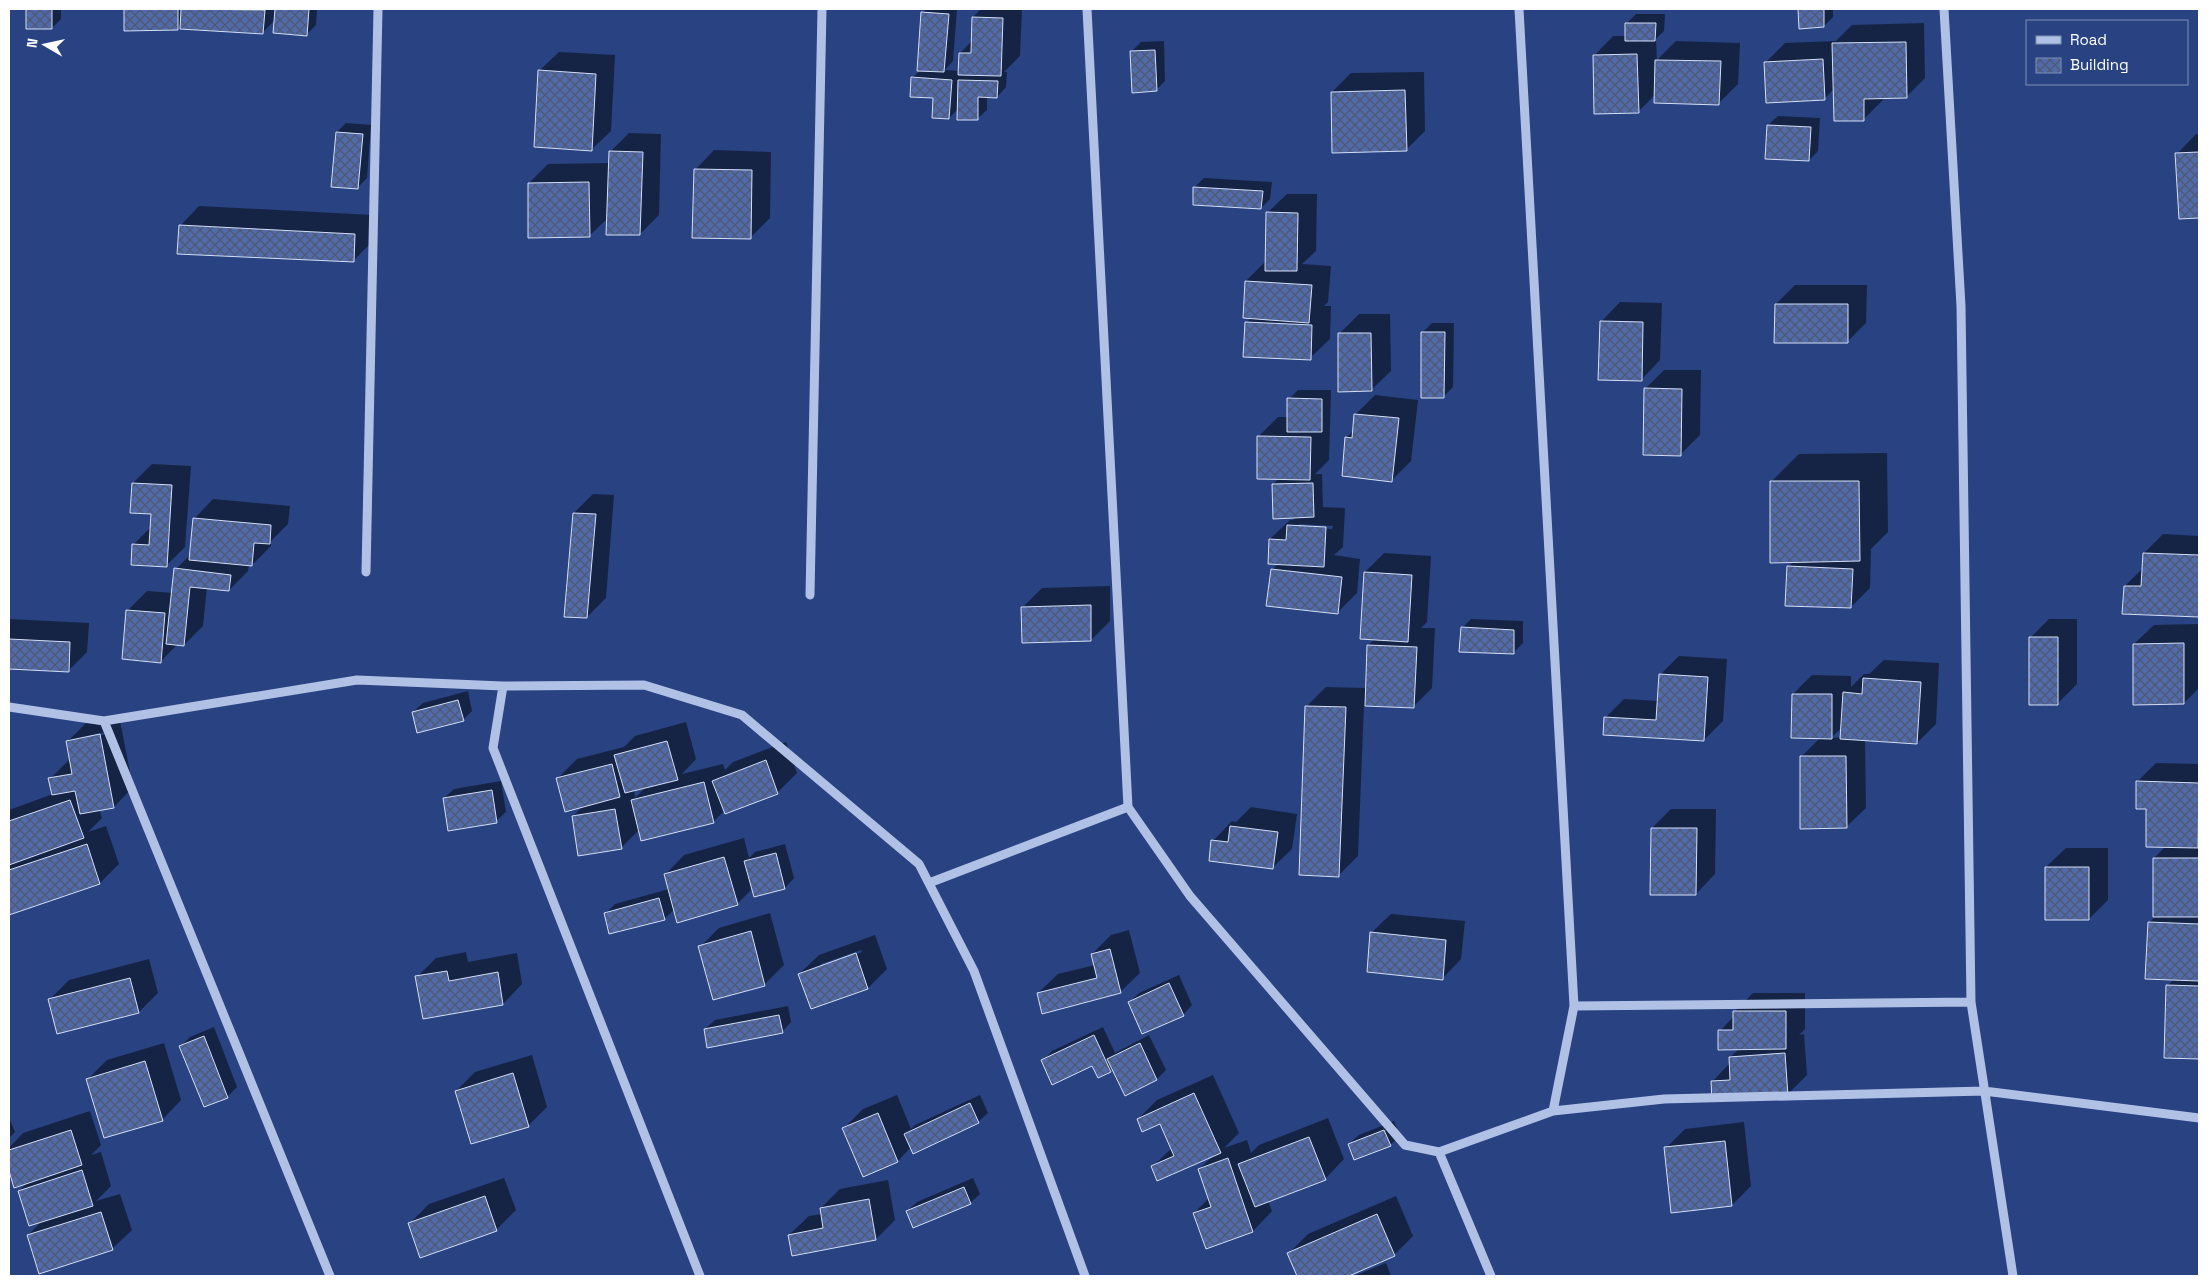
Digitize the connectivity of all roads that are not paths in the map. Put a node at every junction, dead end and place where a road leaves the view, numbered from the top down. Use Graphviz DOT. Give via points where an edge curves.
graph roads {
  1 [pos="378,9"];
  2 [pos="822,9"];
  3 [pos="1087,9"];
  4 [pos="1518,9"];
  5 [pos="1944,9"];
  6 [pos="366,572"];
  7 [pos="810,595"];
  8 [pos="503,686"];
  9 [pos="9,707"];
  10 [pos="104,720"];
  11 [pos="1128,807"];
  12 [pos="929,883"];
  13 [pos="1971,1002"];
  14 [pos="1574,1006"];
  15 [pos="1984,1091"];
  16 [pos="1553,1111"];
  17 [pos="2199,1118"];
  18 [pos="1440,1152"];
  19 [pos="330,1276"];
  20 [pos="700,1276"];
  21 [pos="1085,1276"];
  22 [pos="1491,1276"];
  23 [pos="2013,1276"];
  1 -- 6 [label="street"];
  2 -- 7 [label="street"];
  3 -- 11 [label="street"];
  4 -- 14 [label="street"];
  5 -- 13 [label="street" via="1961,306"];
  8 -- 10 [label="street" via="358,680"];
  8 -- 12 [label="street" via="644,685 742,715 919,864"];
  8 -- 20 [label="street" via="493,748"];
  9 -- 10 [label="street"];
  10 -- 19 [label="street"];
  11 -- 12 [label="street"];
  11 -- 18 [label="street" via="1190,896 1405,1146"];
  12 -- 21 [label="street" via="974,971"];
  13 -- 14 [label="street"];
  13 -- 15 [label="street"];
  14 -- 16 [label="street"];
  15 -- 16 [label="street" via="1664,1099"];
  15 -- 17 [label="street"];
  15 -- 23 [label="street"];
  16 -- 18 [label="street"];
  18 -- 22 [label="street"];
}
